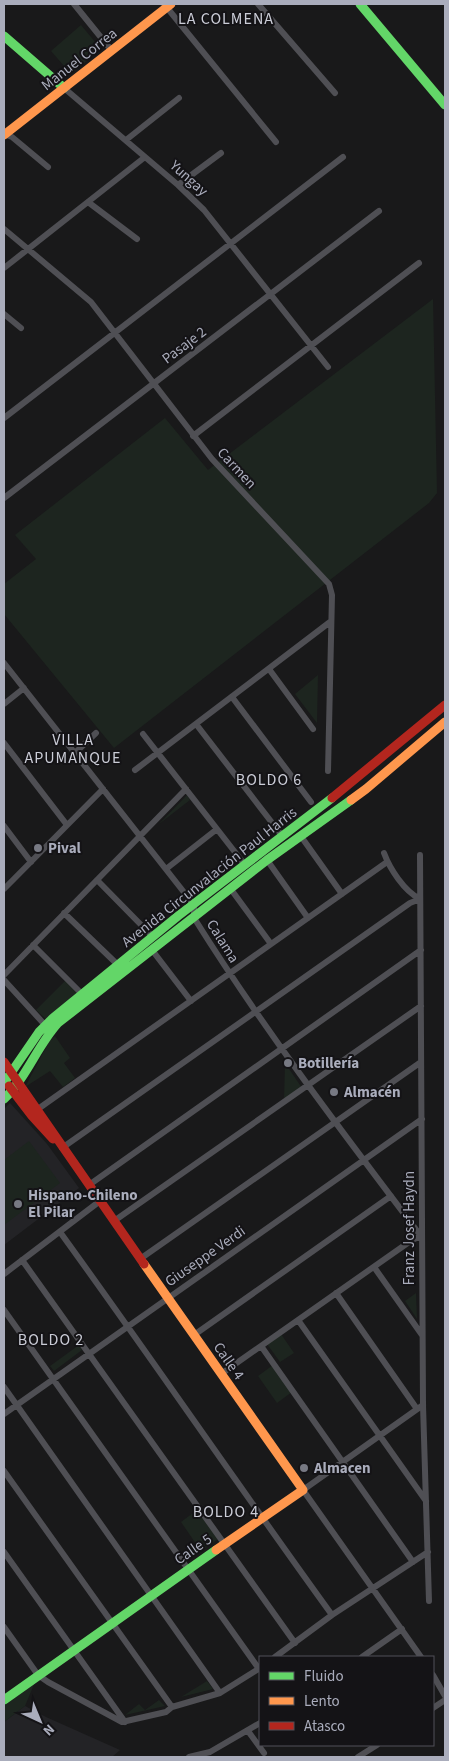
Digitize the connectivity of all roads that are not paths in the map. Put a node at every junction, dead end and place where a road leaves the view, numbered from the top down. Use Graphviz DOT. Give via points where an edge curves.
graph roads {
  1 [pos="74,4"];
  2 [pos="258,4"];
  3 [pos="360,4"];
  4 [pos="167,5"];
  5 [pos="4,36"];
  6 [pos="112,51"];
  7 [pos="64,88"];
  8 [pos="335,93"];
  9 [pos="179,98"];
  10 [pos="445,105"];
  11 [pos="4,135"];
  12 [pos="126,140"];
  13 [pos="276,142"];
  14 [pos="221,152"];
  15 [pos="145,157"];
  16 [pos="343,157"];
  17 [pos="48,167"];
  18 [pos="178,185"];
  19 [pos="88,202"];
  20 [pos="379,211"];
  21 [pos="4,229"];
  22 [pos="137,239"];
  23 [pos="231,243"];
  24 [pos="28,249"];
  25 [pos="419,263"];
  26 [pos="4,268"];
  27 [pos="270,294"];
  28 [pos="4,314"];
  29 [pos="21,328"];
  30 [pos="115,332"];
  31 [pos="311,346"];
  32 [pos="328,367"];
  33 [pos="154,384"];
  34 [pos="4,418"];
  35 [pos="192,436"];
  36 [pos="4,498"];
  37 [pos="330,622"];
  38 [pos="4,662"];
  39 [pos="269,669"];
  40 [pos="24,688"];
  41 [pos="232,697"];
  42 [pos="4,704"];
  43 [pos="445,704"];
  44 [pos="445,722"];
  45 [pos="196,724"];
  46 [pos="313,729"];
  47 [pos="96,733"];
  48 [pos="143,734"];
  49 [pos="4,743"];
  50 [pos="75,753"];
  51 [pos="158,753"];
  52 [pos="135,770"];
  53 [pos="328,771"];
  54 [pos="103,789"];
  55 [pos="186,789"];
  56 [pos="311,802"];
  57 [pos="67,825"];
  58 [pos="4,826"];
  59 [pos="217,829"];
  60 [pos="300,835"];
  61 [pos="140,836"];
  62 [pos="283,837"];
  63 [pos="384,853"];
  64 [pos="420,855"];
  65 [pos="267,860"];
  66 [pos="31,862"];
  67 [pos="387,862"];
  68 [pos="245,865"];
  69 [pos="166,869"];
  70 [pos="97,880"];
  71 [pos="230,888"];
  72 [pos="4,889"];
  73 [pos="342,894"];
  74 [pos="420,899"];
  75 [pos="194,904"];
  76 [pos="64,913"];
  77 [pos="194,916"];
  78 [pos="308,918"];
  79 [pos="153,937"];
  80 [pos="271,944"];
  81 [pos="33,945"];
  82 [pos="152,950"];
  83 [pos="421,950"];
  84 [pos="118,965"];
  85 [pos="229,974"];
  86 [pos="4,975"];
  87 [pos="4,980"];
  88 [pos="82,994"];
  89 [pos="191,1001"];
  90 [pos="421,1006"];
  91 [pos="254,1011"];
  92 [pos="45,1025"];
  93 [pos="281,1049"];
  94 [pos="4,1062"];
  95 [pos="421,1062"];
  96 [pos="12,1073"];
  97 [pos="4,1081"];
  98 [pos="18,1082"];
  99 [pos="308,1086"];
  100 [pos="12,1090"];
  101 [pos="4,1099"];
  102 [pos="38,1109"];
  103 [pos="422,1119"];
  104 [pos="335,1122"];
  105 [pos="62,1148"];
  106 [pos="364,1160"];
  107 [pos="89,1185"];
  108 [pos="391,1196"];
  109 [pos="100,1201"];
  110 [pos="114,1221"];
  111 [pos="60,1232"];
  112 [pos="421,1236"];
  113 [pos="140,1259"];
  114 [pos="22,1260"];
  115 [pos="374,1266"];
  116 [pos="4,1274"];
  117 [pos="336,1293"];
  118 [pos="168,1298"];
  119 [pos="4,1310"];
  120 [pos="298,1320"];
  121 [pos="128,1326"];
  122 [pos="194,1335"];
  123 [pos="423,1336"];
  124 [pos="261,1346"];
  125 [pos="90,1353"];
  126 [pos="221,1374"];
  127 [pos="54,1379"];
  128 [pos="4,1387"];
  129 [pos="17,1405"];
  130 [pos="423,1405"];
  131 [pos="417,1409"];
  132 [pos="4,1414"];
  133 [pos="380,1435"];
  134 [pos="343,1462"];
  135 [pos="4,1471"];
  136 [pos="303,1490"];
  137 [pos="426,1501"];
  138 [pos="262,1518"];
  139 [pos="225,1544"];
  140 [pos="4,1552"];
  141 [pos="428,1552"];
  142 [pos="413,1562"];
  143 [pos="189,1569"];
  144 [pos="373,1589"];
  145 [pos="151,1595"];
  146 [pos="429,1601"];
  147 [pos="332,1615"];
  148 [pos="111,1623"];
  149 [pos="4,1627"];
  150 [pos="402,1629"];
  151 [pos="295,1643"];
  152 [pos="73,1650"];
  153 [pos="276,1656"];
  154 [pos="365,1656"];
  155 [pos="420,1656"];
  156 [pos="259,1667"];
  157 [pos="259,1669"];
  158 [pos="38,1676"];
  159 [pos="434,1677"];
  160 [pos="220,1694"];
  161 [pos="445,1698"];
  162 [pos="4,1700"];
  163 [pos="172,1707"];
  164 [pos="434,1707"];
  165 [pos="126,1722"];
  166 [pos="259,1725"];
  167 [pos="248,1732"];
  168 [pos="375,1746"];
  169 [pos="264,1753"];
  170 [pos="212,1755"];
  171 [pos="189,1757"];
  172 [pos="358,1757"];
  1 -- 6 [label="street"];
  2 -- 8 [label="street"];
  3 -- 10 [label="street"];
  4 -- 6 [label="street, Manuel Correa"];
  4 -- 13 [label="street"];
  5 -- 7 [label="street, Yungay"];
  6 -- 7 [label="street, Manuel Correa"];
  7 -- 11 [label="street, Manuel Correa"];
  7 -- 12 [label="street, Yungay"];
  9 -- 12 [label="street"];
  11 -- 17 [label="street" via="12,137"];
  12 -- 15 [label="street, Yungay"];
  14 -- 18 [label="street"];
  15 -- 18 [label="street, Yungay"];
  15 -- 19 [label="street"];
  16 -- 23 [label="street"];
  18 -- 23 [label="street, Yungay"];
  19 -- 22 [label="street"];
  19 -- 24 [label="street"];
  20 -- 27 [label="street, Pasaje 2"];
  21 -- 24 [label="street, Carmen"];
  23 -- 27 [label="street, Yungay"];
  23 -- 30 [label="street"];
  24 -- 26 [label="street"];
  24 -- 30 [label="street, Carmen" via="91,302"];
  25 -- 31 [label="street"];
  27 -- 31 [label="street, Yungay"];
  27 -- 33 [label="street, Pasaje 2"];
  28 -- 29 [label="street"];
  30 -- 33 [label="street, Carmen"];
  30 -- 34 [label="street"];
  31 -- 32 [label="street, Yungay"];
  31 -- 35 [label="street"];
  33 -- 35 [label="street, Carmen"];
  33 -- 36 [label="street, Pasaje 2"];
  35 -- 37 [label="street, Carmen" via="329,584 332,595"];
  37 -- 39 [label="street"];
  37 -- 53 [label="street, Carmen"];
  38 -- 40 [label="street, Calama"];
  39 -- 41 [label="street"];
  39 -- 46 [label="street"];
  40 -- 42 [label="street"];
  40 -- 50 [label="street, Calama"];
  41 -- 45 [label="street"];
  41 -- 56 [label="street"];
  43 -- 62 [label="street, Avenida Circunvalación Paul Harris"];
  44 -- 60 [label="street, Avenida Circunvalación Paul Harris" via="366,789"];
  45 -- 51 [label="street"];
  45 -- 62 [label="street"];
  47 -- 50 [label="street"];
  48 -- 51 [label="street"];
  49 -- 57 [label="street"];
  50 -- 54 [label="street, Calama"];
  51 -- 52 [label="street"];
  51 -- 55 [label="street"];
  54 -- 57 [label="street"];
  54 -- 61 [label="street, Calama"];
  55 -- 59 [label="street"];
  55 -- 61 [label="street"];
  57 -- 66 [label="street"];
  58 -- 66 [label="street"];
  59 -- 68 [label="street"];
  59 -- 69 [label="street"];
  60 -- 65 [label="street, Avenida Circunvalación Paul Harris"];
  60 -- 73 [label="street"];
  61 -- 69 [label="street, Calama"];
  61 -- 70 [label="street"];
  62 -- 68 [label="street, Avenida Circunvalación Paul Harris"];
  63 -- 67 [label="street"];
  64 -- 74 [label="street, Franz Josef Haydn"];
  65 -- 71 [label="street, Avenida Circunvalación Paul Harris"];
  65 -- 78 [label="street"];
  66 -- 72 [label="street"];
  67 -- 73 [label="street"];
  67 -- 74 [label="street" via="409,891"];
  68 -- 75 [label="street, Avenida Circunvalación Paul Harris"];
  69 -- 75 [label="street, Calama"];
  70 -- 76 [label="street"];
  70 -- 79 [label="street"];
  71 -- 77 [label="street, Avenida Circunvalación Paul Harris"];
  71 -- 80 [label="street"];
  73 -- 78 [label="street"];
  74 -- 83 [label="street, Franz Josef Haydn"];
  74 -- 91 [label="street"];
  75 -- 77 [label="street, Calama"];
  75 -- 79 [label="street, Avenida Circunvalación Paul Harris"];
  76 -- 81 [label="street"];
  76 -- 84 [label="street"];
  77 -- 82 [label="street, Avenida Circunvalación Paul Harris"];
  77 -- 85 [label="street, Calama"];
  78 -- 80 [label="street"];
  79 -- 84 [label="street, Avenida Circunvalación Paul Harris"];
  80 -- 85 [label="street"];
  81 -- 86 [label="street"];
  81 -- 88 [label="street"];
  82 -- 89 [label="street"];
  82 -- 98 [label="street, Avenida Circunvalación Paul Harris" via="51,1030"];
  83 -- 90 [label="street, Franz Josef Haydn"];
  83 -- 93 [label="street"];
  84 -- 88 [label="street, Avenida Circunvalación Paul Harris"];
  85 -- 89 [label="street"];
  85 -- 91 [label="street, Calama"];
  87 -- 92 [label="street"];
  88 -- 92 [label="street, Avenida Circunvalación Paul Harris"];
  89 -- 102 [label="street"];
  90 -- 95 [label="street, Franz Josef Haydn"];
  90 -- 99 [label="street"];
  91 -- 93 [label="street, Calama"];
  91 -- 105 [label="street"];
  92 -- 96 [label="street, Avenida Circunvalación Paul Harris"];
  93 -- 99 [label="street, Calama"];
  93 -- 107 [label="street"];
  94 -- 96 [label="street, Calle 4"];
  95 -- 103 [label="street, Franz Josef Haydn"];
  95 -- 104 [label="street"];
  96 -- 97 [label="street, Avenida Circunvalación Paul Harris"];
  96 -- 98 [label="street, Calle 4"];
  97 -- 100 [label="street, Calle 4"];
  98 -- 100 [label="street, Avenida Circunvalación Paul Harris"];
  98 -- 102 [label="street, Calle 4"];
  99 -- 104 [label="street, Calama"];
  99 -- 110 [label="street"];
  100 -- 101 [label="street, Avenida Circunvalación Paul Harris"];
  100 -- 105 [label="street, Calle 4"];
  102 -- 105 [label="street, Calle 4"];
  103 -- 106 [label="street, Giuseppe Verdi"];
  103 -- 112 [label="street, Franz Josef Haydn"];
  104 -- 106 [label="street, Calama"];
  104 -- 113 [label="street"];
  105 -- 107 [label="street, Calle 4"];
  106 -- 108 [label="street, Calama"];
  106 -- 118 [label="street, Giuseppe Verdi"];
  107 -- 109 [label="street, Calle 4"];
  108 -- 112 [label="street, Calama"];
  108 -- 122 [label="street"];
  109 -- 110 [label="street, Calle 4"];
  109 -- 111 [label="street"];
  110 -- 113 [label="street, Calle 4"];
  111 -- 114 [label="street"];
  111 -- 121 [label="street"];
  112 -- 115 [label="street"];
  112 -- 123 [label="street, Franz Josef Haydn"];
  113 -- 118 [label="street, Calle 4"];
  114 -- 116 [label="street"];
  114 -- 125 [label="street"];
  115 -- 117 [label="street"];
  115 -- 123 [label="street"];
  117 -- 120 [label="street"];
  117 -- 131 [label="street"];
  118 -- 121 [label="street, Giuseppe Verdi"];
  118 -- 122 [label="street, Calle 4"];
  119 -- 127 [label="street"];
  120 -- 124 [label="street"];
  120 -- 133 [label="street"];
  121 -- 125 [label="street, Giuseppe Verdi"];
  121 -- 138 [label="street"];
  122 -- 126 [label="street, Calle 4"];
  123 -- 130 [label="street, Franz Josef Haydn"];
  124 -- 126 [label="street"];
  124 -- 134 [label="street"];
  125 -- 127 [label="street, Giuseppe Verdi"];
  125 -- 139 [label="street"];
  126 -- 136 [label="street, Calle 4"];
  127 -- 129 [label="street, Giuseppe Verdi"];
  127 -- 143 [label="street"];
  128 -- 129 [label="street"];
  129 -- 132 [label="street, Giuseppe Verdi"];
  129 -- 145 [label="street"];
  130 -- 131 [label="street, Calle 5"];
  130 -- 137 [label="street, Franz Josef Haydn"];
  131 -- 133 [label="street, Calle 5"];
  133 -- 134 [label="street, Calle 5"];
  133 -- 137 [label="street"];
  134 -- 136 [label="street, Calle 5"];
  134 -- 142 [label="street"];
  135 -- 148 [label="street"];
  136 -- 138 [label="street, Calle 5"];
  136 -- 144 [label="street, Calle 4"];
  137 -- 141 [label="street, Franz Josef Haydn"];
  138 -- 139 [label="street, Calle 5"];
  138 -- 147 [label="street"];
  139 -- 143 [label="street, Calle 5"];
  139 -- 151 [label="street"];
  140 -- 152 [label="street"];
  141 -- 142 [label="street"];
  141 -- 146 [label="street, Franz Josef Haydn"];
  142 -- 144 [label="street"];
  143 -- 145 [label="street, Calle 5"];
  143 -- 156 [label="street"];
  144 -- 147 [label="street"];
  144 -- 150 [label="street, Calle 4"];
  145 -- 148 [label="street, Calle 5"];
  145 -- 160 [label="street"];
  147 -- 151 [label="street"];
  148 -- 152 [label="street, Calle 5"];
  148 -- 163 [label="street"];
  149 -- 158 [label="street"];
  150 -- 154 [label="street"];
  150 -- 155 [label="street, Calle 4"];
  151 -- 153 [label="street"];
  152 -- 158 [label="street, Calle 5"];
  152 -- 165 [label="street"];
  157 -- 160 [label="street"];
  158 -- 162 [label="street, Calle 5"];
  158 -- 165 [label="street" via="118,1721"];
  159 -- 161 [label="street"];
  160 -- 163 [label="street"];
  161 -- 164 [label="street"];
  163 -- 165 [label="street" via="166,1712"];
  166 -- 167 [label="street"];
  167 -- 169 [label="street"];
  167 -- 170 [label="street"];
  168 -- 172 [label="street"];
  170 -- 171 [label="street"];
}
